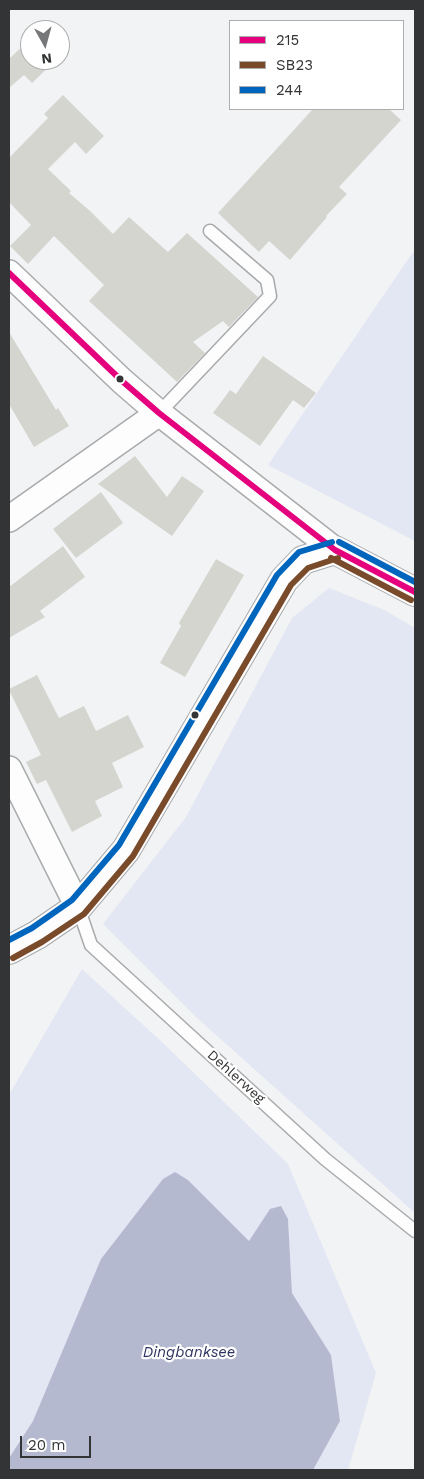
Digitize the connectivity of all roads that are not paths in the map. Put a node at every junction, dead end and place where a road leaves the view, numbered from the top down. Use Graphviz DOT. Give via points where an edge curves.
graph roads {
  1 [pos="210,231"];
  2 [pos="9,273"];
  3 [pos="159,413"];
  4 [pos="9,519"];
  5 [pos="335,550"];
  6 [pos="415,592"];
  7 [pos="9,769"];
  8 [pos="78,907"];
  9 [pos="9,950"];
  10 [pos="415,1231"];
  1 -- 3 [label="lane" via="267,280 270,296"];
  2 -- 3 [label="street"];
  3 -- 4 [label="street"];
  3 -- 5 [label="street"];
  5 -- 6 [label="street"];
  5 -- 8 [label="street" via="303,560 284,580 126,850"];
  7 -- 8 [label="street"];
  8 -- 9 [label="street"];
  8 -- 10 [label="lane, Dehlerweg" via="91,945 325,1159"];
}
